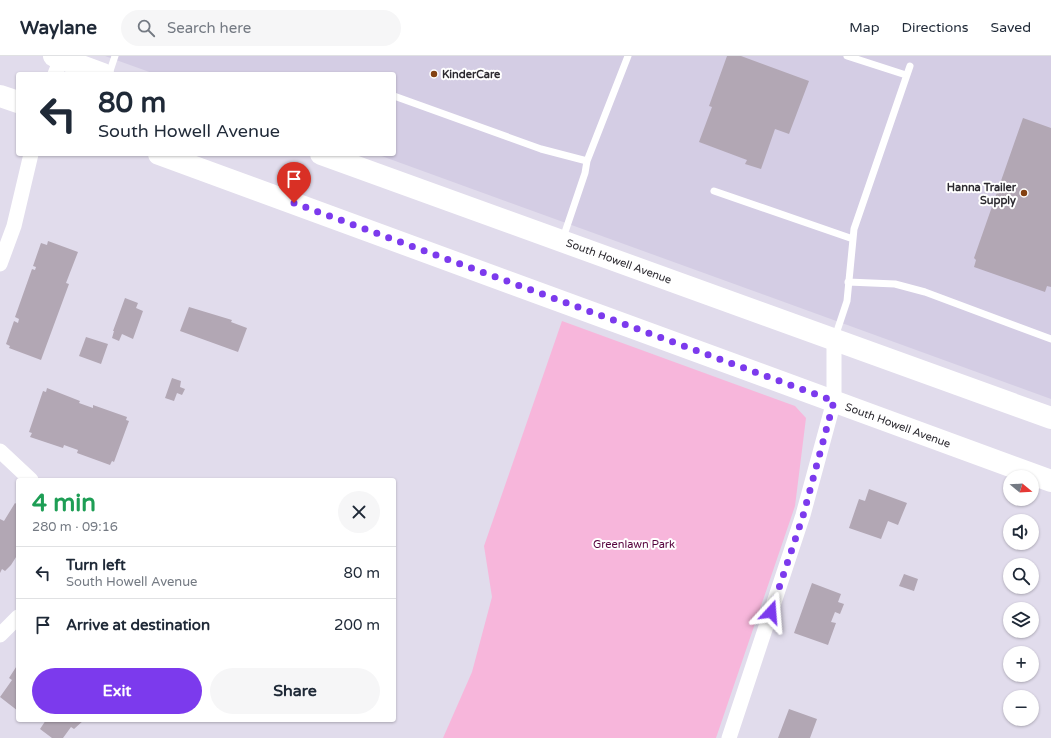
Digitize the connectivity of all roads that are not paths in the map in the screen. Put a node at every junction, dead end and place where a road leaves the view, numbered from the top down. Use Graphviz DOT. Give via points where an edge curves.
graph roads {
  1 [pos="115,56"];
  2 [pos="628,56"];
  3 [pos="847,56"];
  4 [pos="57,63"];
  5 [pos="910,66"];
  6 [pos="95,72"];
  7 [pos="109,72"];
  8 [pos="906,75"];
  9 [pos="0,96"];
  10 [pos="396,97"];
  11 [pos="16,101"];
  12 [pos="32,156"];
  13 [pos="165,156"];
  14 [pos="331,156"];
  15 [pos="587,161"];
  16 [pos="714,191"];
  17 [pos="853,239"];
  18 [pos="563,241"];
  19 [pos="0,264"];
  20 [pos="848,282"];
  21 [pos="834,339"];
  22 [pos="1051,339"];
  23 [pos="834,401"];
  24 [pos="1051,418"];
  25 [pos="0,451"];
  26 [pos="29,478"];
  27 [pos="1051,481"];
  28 [pos="16,619"];
  29 [pos="0,634"];
  30 [pos="729,738"];
  1 -- 7 [label="lane"];
  2 -- 15 [label="lane"];
  3 -- 8 [label="lane"];
  4 -- 6 [label="main road"];
  5 -- 8 [label="lane"];
  8 -- 17 [label="lane" via="854,229"];
  9 -- 11 [label="main road"];
  10 -- 15 [label="lane" via="541,149"];
  12 -- 19 [label="street" via="14,226"];
  13 -- 23 [label="main road, South Howell Avenue"];
  14 -- 18 [label="main road, South Howell Avenue"];
  15 -- 18 [label="lane"];
  16 -- 17 [label="lane"];
  17 -- 20 [label="lane"];
  18 -- 21 [label="main road, South Howell Avenue"];
  20 -- 21 [label="lane" via="847,301"];
  20 -- 22 [label="lane" via="895,284 925,292"];
  21 -- 23 [label="street"];
  21 -- 24 [label="main road, South Howell Avenue"];
  23 -- 27 [label="main road, South Howell Avenue"];
  23 -- 30 [label="street" via="803,516"];
  25 -- 26 [label="street"];
  28 -- 29 [label="street"];
}
